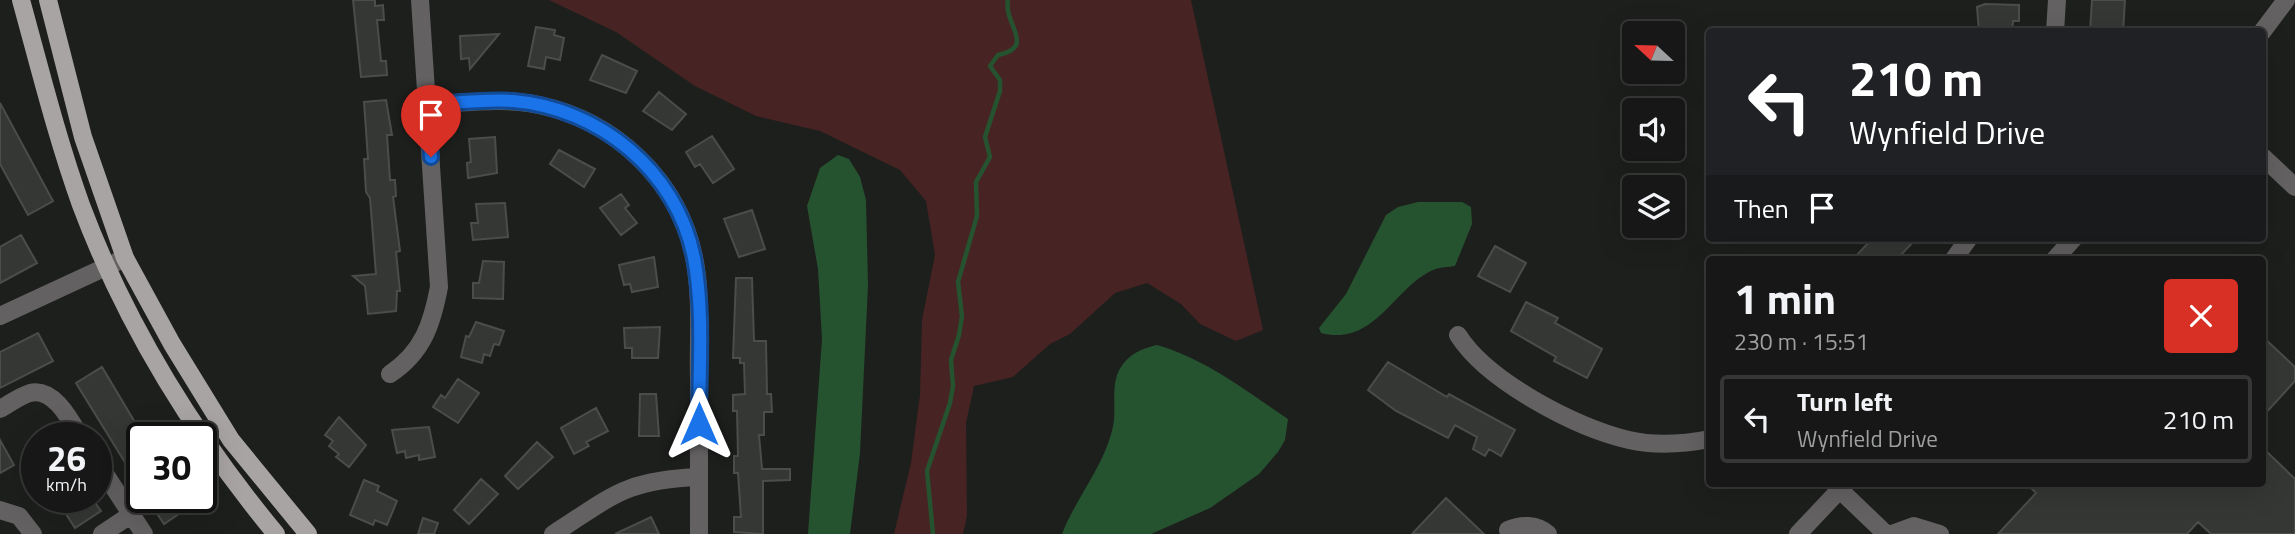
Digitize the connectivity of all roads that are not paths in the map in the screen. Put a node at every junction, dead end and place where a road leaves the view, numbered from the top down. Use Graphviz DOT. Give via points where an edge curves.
graph roads {
  1 [pos="22,0"];
  2 [pos="48,0"];
  3 [pos="420,0"];
  4 [pos="2057,0"];
  5 [pos="2286,0"];
  6 [pos="2055,28"];
  7 [pos="2265,28"];
  8 [pos="427,105"];
  9 [pos="2266,160"];
  10 [pos="2295,187"];
  11 [pos="2070,242"];
  12 [pos="2058,256"];
  13 [pos="125,258"];
  14 [pos="106,267"];
  15 [pos="0,316"];
  16 [pos="1458,335"];
  17 [pos="390,374"];
  18 [pos="0,409"];
  19 [pos="70,422"];
  20 [pos="1706,439"];
  21 [pos="699,477"];
  22 [pos="112,484"];
  23 [pos="1842,487"];
  24 [pos="1844,487"];
  25 [pos="126,504"];
  26 [pos="0,510"];
  27 [pos="132,513"];
  28 [pos="1508,530"];
  29 [pos="33,534"];
  30 [pos="102,534"];
  31 [pos="144,534"];
  32 [pos="276,534"];
  33 [pos="307,534"];
  34 [pos="553,534"];
  35 [pos="699,534"];
  36 [pos="1548,534"];
  37 [pos="1798,534"];
  38 [pos="1886,534"];
  39 [pos="1892,534"];
  40 [pos="1940,534"];
  1 -- 14 [label="main road" via="60,145"];
  2 -- 13 [label="main road" via="83,137"];
  3 -- 8 [label="street"];
  4 -- 6 [label="street"];
  5 -- 7 [label="street"];
  8 -- 17 [label="street" via="439,286 430,328 408,362"];
  8 -- 21 [label="street" via="511,101 567,113 617,138 659,180 687,230 698,290"];
  9 -- 10 [label="street"];
  11 -- 12 [label="street"];
  13 -- 14 [label="street"];
  13 -- 33 [label="main road" via="231,440"];
  14 -- 15 [label="street"];
  14 -- 32 [label="main road" via="148,350 207,447"];
  16 -- 20 [label="street" via="1470,353 1502,380 1604,433 1660,443"];
  18 -- 19 [label="street" via="31,393 42,394 60,406"];
  21 -- 34 [label="street" via="656,479 630,487"];
  21 -- 35 [label="street"];
  22 -- 25 [label="street"];
  23 -- 37 [label="street"];
  24 -- 38 [label="street"];
  26 -- 29 [label="street" via="19,516"];
  27 -- 30 [label="street"];
  27 -- 31 [label="street"];
  28 -- 36 [label="street" via="1518,525"];
  39 -- 40 [label="street" via="1914,526"];
}
